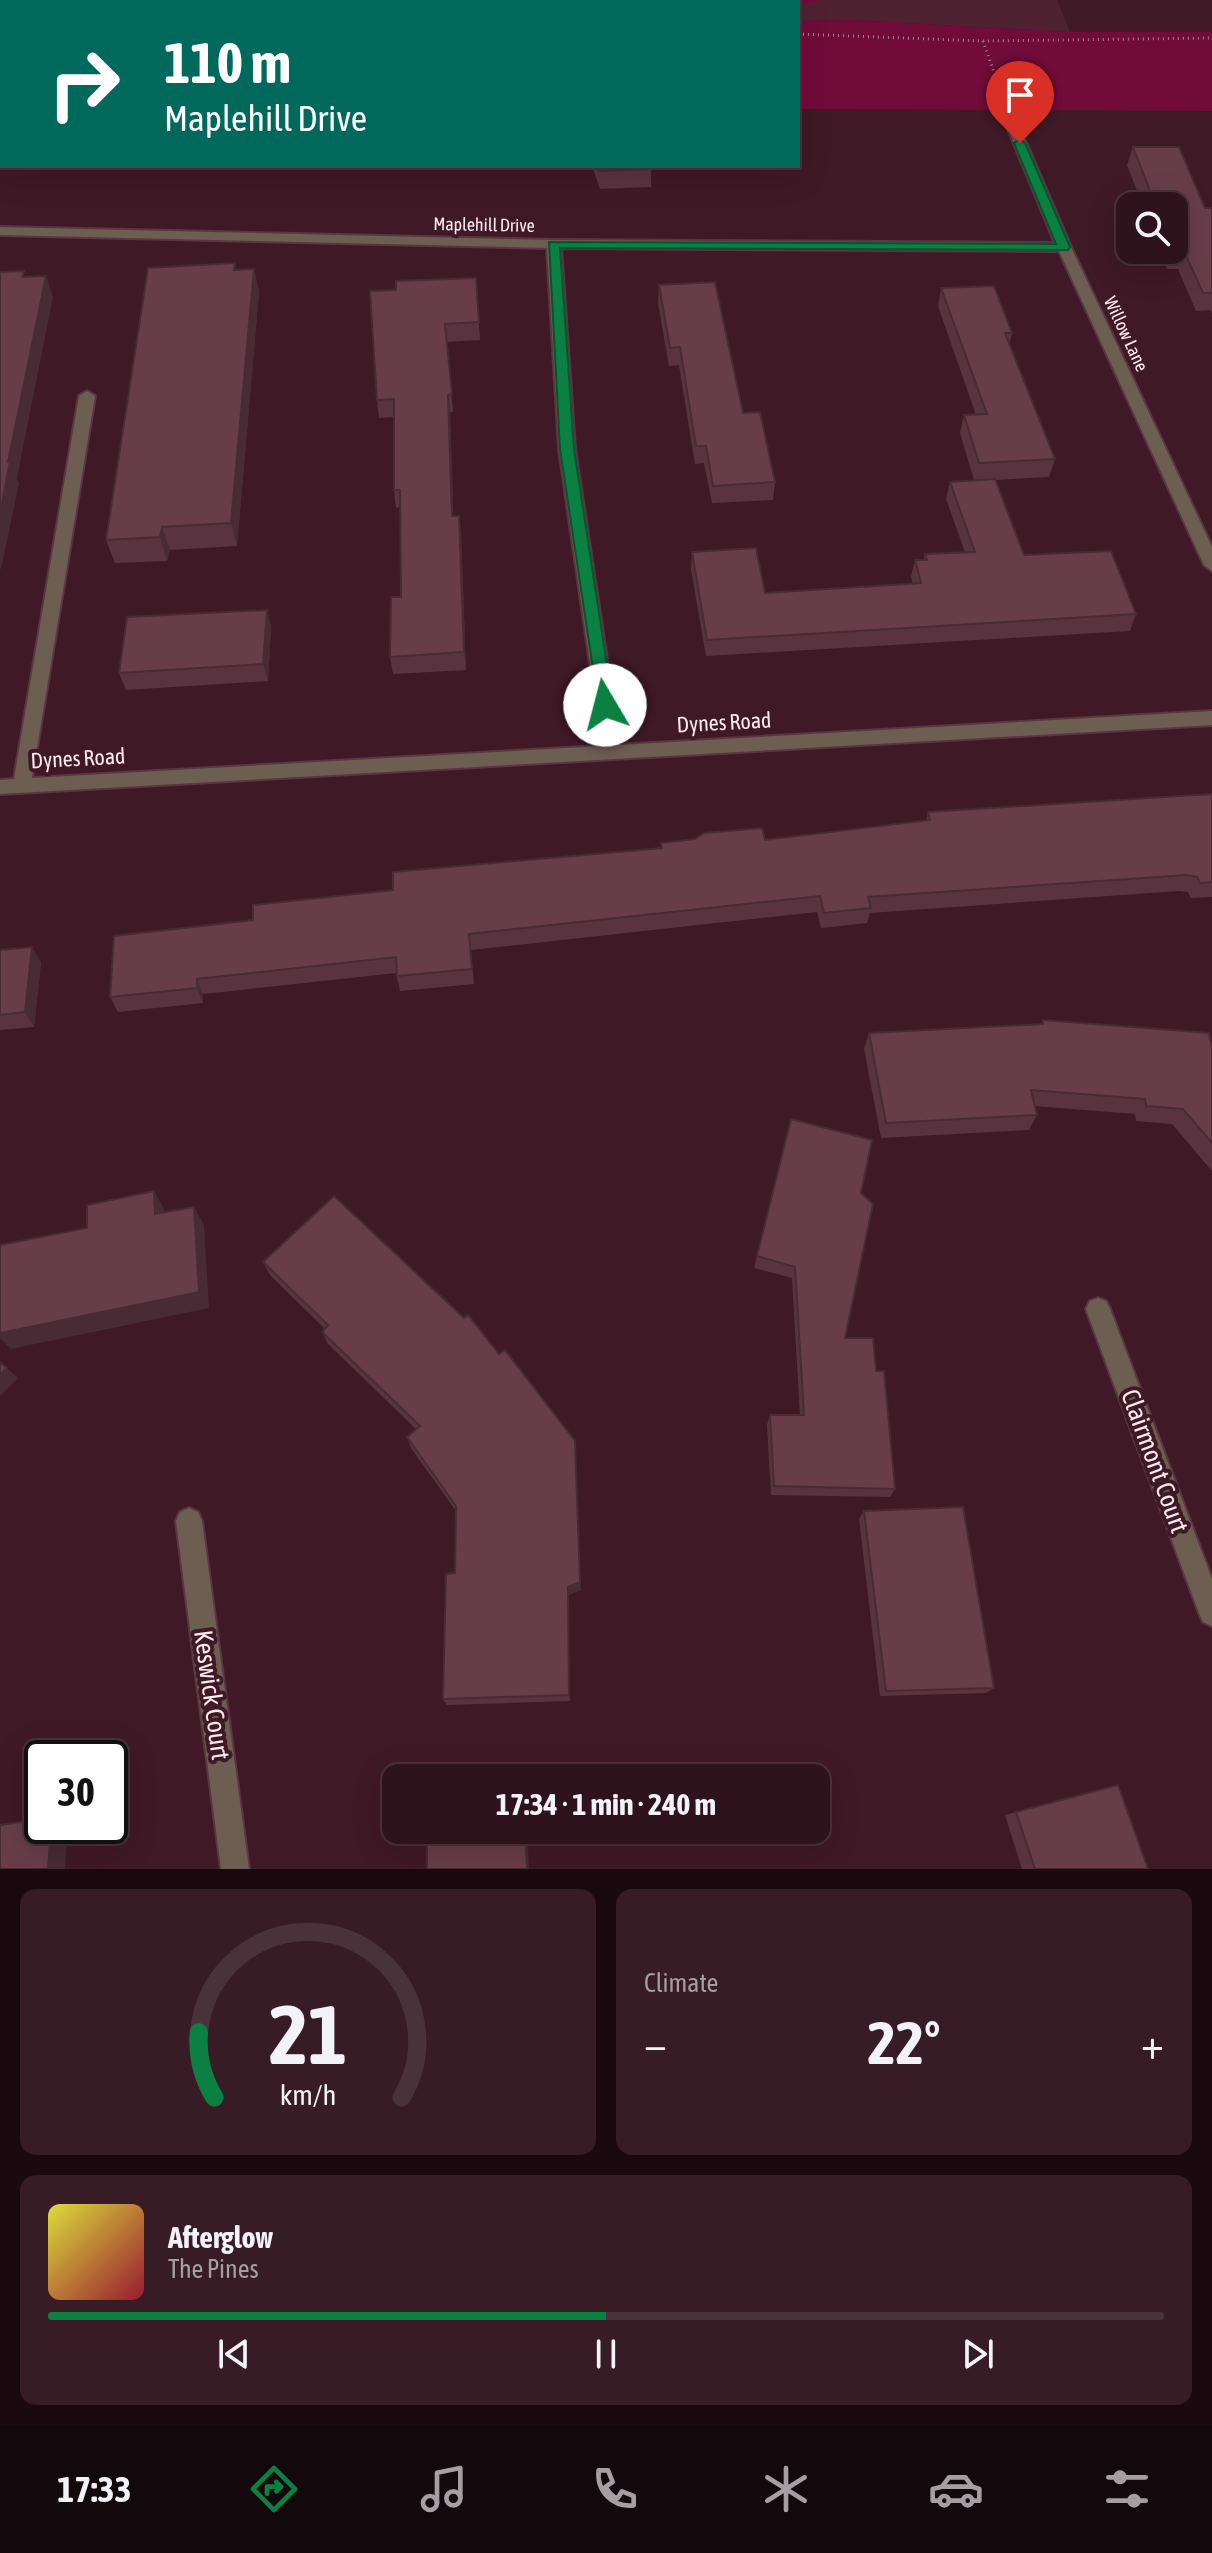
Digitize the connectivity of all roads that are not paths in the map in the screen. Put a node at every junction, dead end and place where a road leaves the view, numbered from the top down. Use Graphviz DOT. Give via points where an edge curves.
graph roads {
  1 [pos="1009,117"];
  2 [pos="0,231"];
  3 [pos="554,244"];
  4 [pos="1064,247"];
  5 [pos="87,396"];
  6 [pos="1212,565"];
  7 [pos="1212,718"];
  8 [pos="612,752"];
  9 [pos="22,785"];
  10 [pos="0,787"];
  11 [pos="1098,1309"];
  12 [pos="189,1521"];
  13 [pos="1212,1613"];
  14 [pos="235,1869"];
  1 -- 4 [label="street, Willow Lane"];
  2 -- 3 [label="street, Maplehill Drive"];
  3 -- 4 [label="street, Maplehill Drive"];
  3 -- 8 [label="street" via="567,449"];
  4 -- 6 [label="street, Willow Lane"];
  5 -- 9 [label="street"];
  7 -- 8 [label="street, Dynes Road"];
  8 -- 9 [label="street, Dynes Road"];
  9 -- 10 [label="street, Dynes Road"];
  11 -- 13 [label="street, Clairmont Court"];
  12 -- 14 [label="street, Keswick Court"];
}
